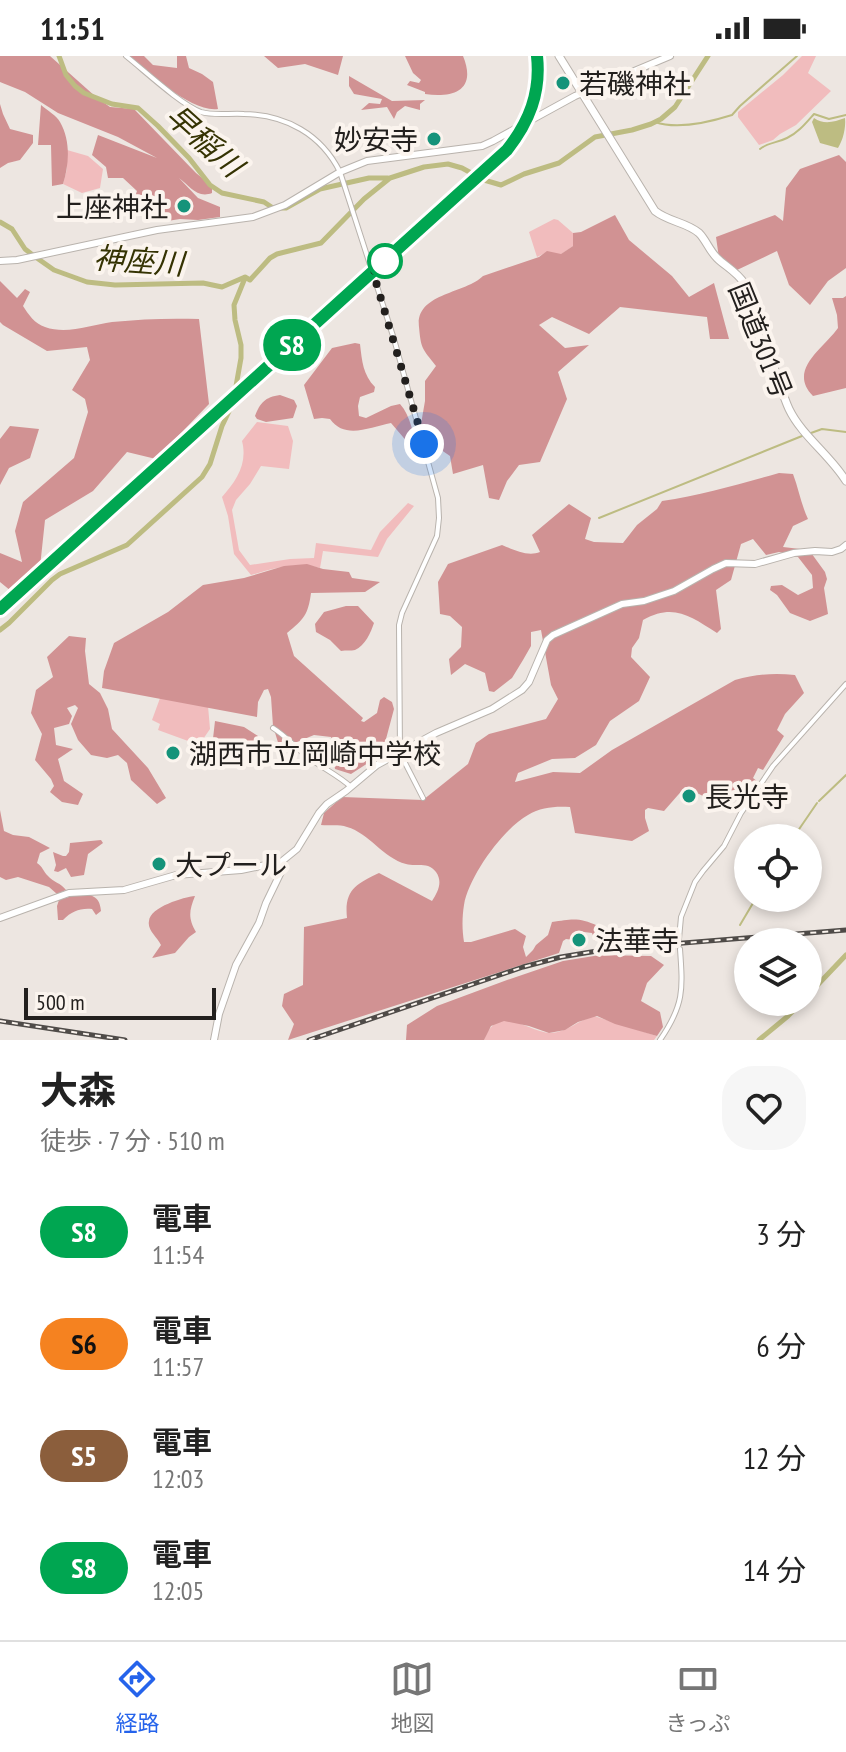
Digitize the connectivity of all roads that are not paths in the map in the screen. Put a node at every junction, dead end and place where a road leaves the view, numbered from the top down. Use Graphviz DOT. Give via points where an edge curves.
graph roads {
  1 [pos="126,56"];
  2 [pos="559,56"];
  3 [pos="670,56"];
  4 [pos="582,93"];
  5 [pos="340,172"];
  6 [pos="0,261"];
  7 [pos="846,481"];
  8 [pos="846,545"];
  9 [pos="846,684"];
  10 [pos="273,728"];
  11 [pos="400,753"];
  12 [pos="351,787"];
  13 [pos="423,798"];
  14 [pos="281,862"];
  15 [pos="0,918"];
  16 [pos="679,939"];
  17 [pos="680,949"];
  18 [pos="214,1040"];
  19 [pos="660,1040"];
  1 -- 5 [label="street" via="200,111 260,114 304,130 322,144"];
  2 -- 4 [label="highway, 国道301号"];
  3 -- 4 [label="main road"];
  4 -- 5 [label="main road" via="482,146 375,159"];
  4 -- 7 [label="highway, 国道301号" via="655,211 696,231 744,283 752,321 789,410"];
  5 -- 6 [label="main road" via="285,205 253,217"];
  5 -- 11 [label="street" via="438,498 437,536 400,619"];
  8 -- 11 [label="main road" via="836,552 726,563 674,591 622,604 557,632 547,640 522,690"];
  9 -- 16 [label="street" via="773,766 695,882 681,917"];
  10 -- 12 [label="street"];
  11 -- 12 [label="main road"];
  11 -- 13 [label="street"];
  12 -- 14 [label="main road" via="327,804 297,849"];
  14 -- 15 [label="main road" via="176,875 124,890 69,893"];
  14 -- 18 [label="main road" via="259,923 236,965"];
  17 -- 19 [label="street" via="680,1002"];
}
